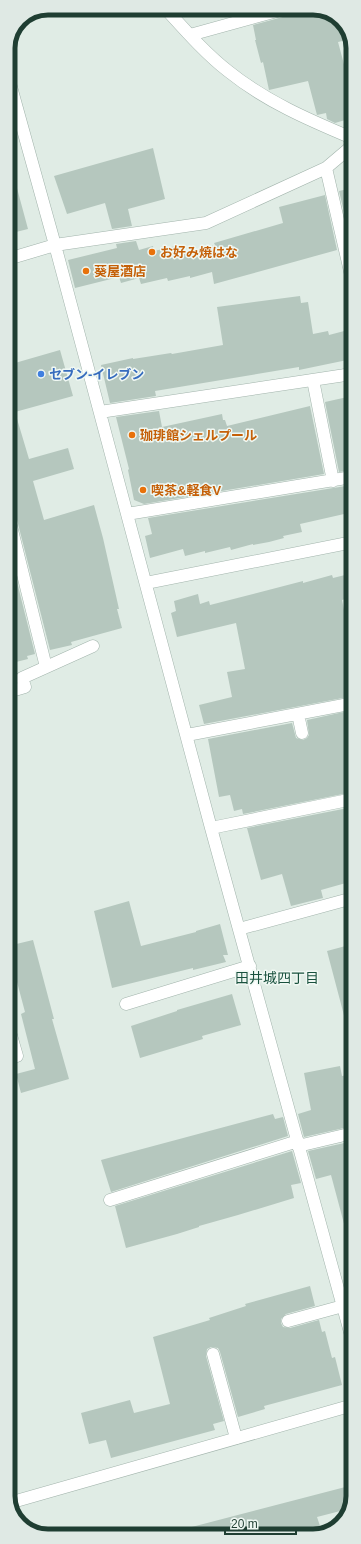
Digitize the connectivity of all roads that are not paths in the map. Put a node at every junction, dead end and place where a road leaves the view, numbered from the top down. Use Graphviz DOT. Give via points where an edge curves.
graph roads {
  1 [pos="171,15"];
  2 [pos="263,15"];
  3 [pos="190,35"];
  4 [pos="15,116"];
  5 [pos="346,135"];
  6 [pos="346,151"];
  7 [pos="326,168"];
  8 [pos="55,245"];
  9 [pos="346,254"];
  10 [pos="15,257"];
  11 [pos="346,375"];
  12 [pos="313,380"];
  13 [pos="100,412"];
  14 [pos="346,478"];
  15 [pos="332,481"];
  16 [pos="127,514"];
  17 [pos="15,542"];
  18 [pos="346,543"];
  19 [pos="146,583"];
  20 [pos="93,646"];
  21 [pos="46,667"];
  22 [pos="15,690"];
  23 [pos="346,705"];
  24 [pos="298,714"];
  25 [pos="302,733"];
  26 [pos="187,735"];
  27 [pos="346,800"];
  28 [pos="212,828"];
  29 [pos="346,900"];
  30 [pos="239,929"];
  31 [pos="250,966"];
  32 [pos="126,1004"];
  33 [pos="346,1134"];
  34 [pos="298,1143"];
  35 [pos="110,1200"];
  36 [pos="344,1306"];
  37 [pos="346,1314"];
  38 [pos="288,1321"];
  39 [pos="213,1354"];
  40 [pos="346,1407"];
  41 [pos="236,1438"];
  42 [pos="16,1501"];
  1 -- 3 [label="street"];
  2 -- 3 [label="street"];
  3 -- 5 [label="street" via="228,71 262,95 307,119"];
  4 -- 8 [label="street"];
  6 -- 7 [label="street"];
  7 -- 8 [label="street" via="206,223"];
  7 -- 9 [label="street"];
  8 -- 10 [label="street"];
  8 -- 13 [label="street"];
  11 -- 12 [label="street"];
  12 -- 13 [label="street"];
  12 -- 15 [label="street"];
  13 -- 16 [label="street"];
  14 -- 15 [label="street"];
  15 -- 16 [label="street"];
  16 -- 19 [label="street"];
  17 -- 21 [label="street"];
  18 -- 19 [label="street"];
  19 -- 26 [label="street"];
  20 -- 21 [label="street"];
  21 -- 22 [label="street" via="22,678 25,688"];
  23 -- 24 [label="street"];
  24 -- 25 [label="street"];
  24 -- 26 [label="street"];
  26 -- 28 [label="street"];
  27 -- 28 [label="street"];
  28 -- 30 [label="street"];
  29 -- 30 [label="street"];
  30 -- 31 [label="street"];
  31 -- 32 [label="street"];
  31 -- 34 [label="street"];
  33 -- 34 [label="street"];
  34 -- 35 [label="street"];
  34 -- 36 [label="street"];
  36 -- 37 [label="street"];
  36 -- 38 [label="street"];
  39 -- 41 [label="street"];
  40 -- 41 [label="street"];
  41 -- 42 [label="street"];
}
